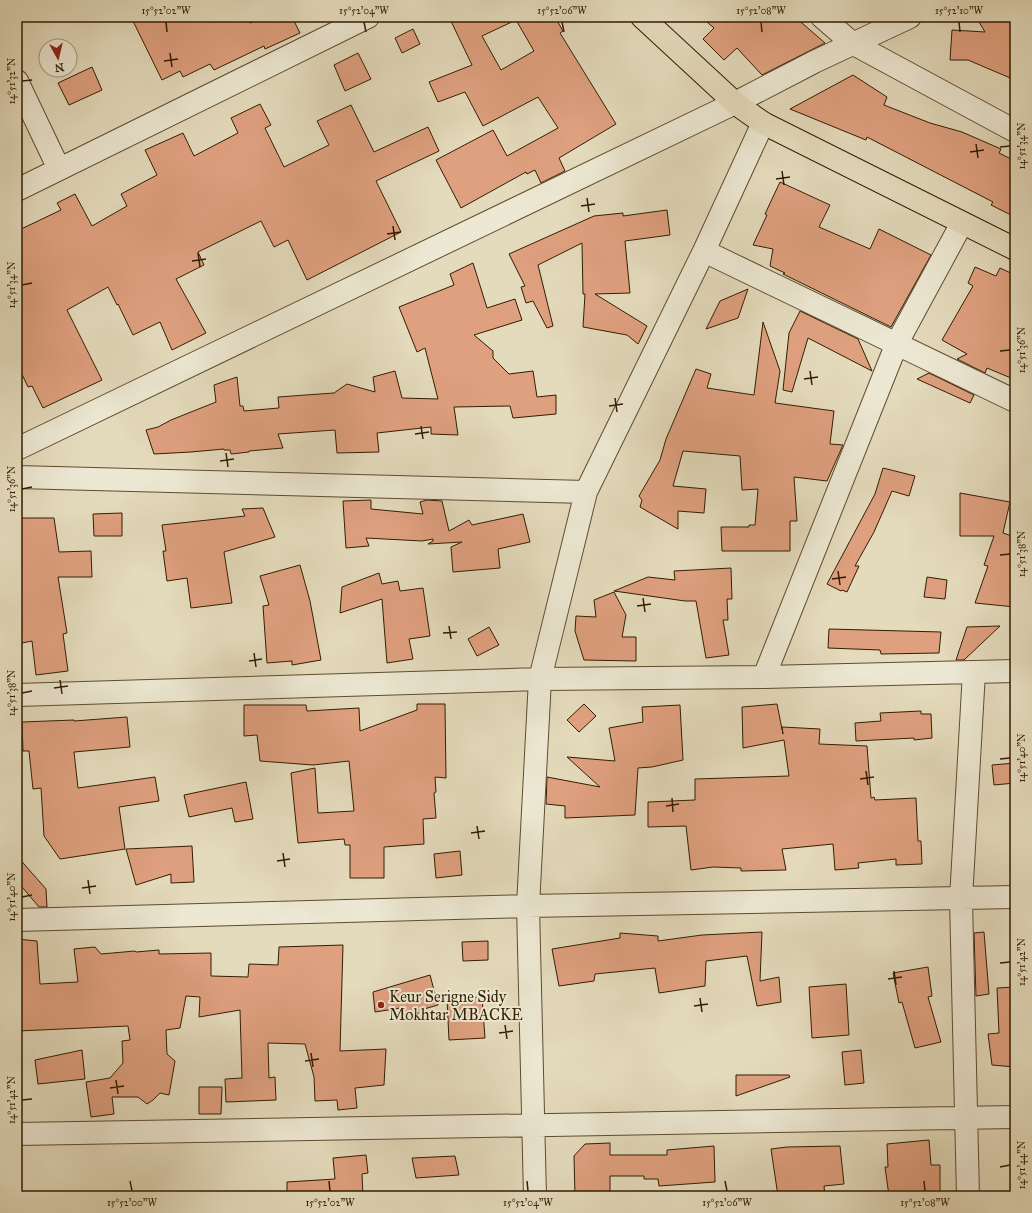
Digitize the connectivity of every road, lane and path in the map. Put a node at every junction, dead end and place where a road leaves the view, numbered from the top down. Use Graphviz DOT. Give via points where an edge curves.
graph roads {
  1 [pos="368,17"];
  2 [pos="642,17"];
  3 [pos="822,17"];
  4 [pos="910,17"];
  5 [pos="852,43"];
  6 [pos="17,81"];
  7 [pos="735,103"];
  8 [pos="763,123"];
  9 [pos="1015,131"];
  10 [pos="59,169"];
  11 [pos="17,190"];
  12 [pos="962,223"];
  13 [pos="1015,249"];
  14 [pos="704,251"];
  15 [pos="897,343"];
  16 [pos="1015,401"];
  17 [pos="17,449"];
  18 [pos="17,477"];
  19 [pos="586,492"];
  20 [pos="1015,671"];
  21 [pos="974,672"];
  22 [pos="764,677"];
  23 [pos="540,679"];
  24 [pos="17,695"];
  25 [pos="1015,897"];
  26 [pos="962,899"];
  27 [pos="528,906"];
  28 [pos="17,920"];
  29 [pos="1015,1117"];
  30 [pos="967,1118"];
  31 [pos="533,1125"];
  32 [pos="17,1134"];
  33 [pos="534,1196"];
  34 [pos="968,1196"];
  1 -- 10 [label="street"];
  2 -- 7 [label="main road"];
  3 -- 5 [label="street"];
  4 -- 5 [label="street"];
  5 -- 7 [label="street"];
  5 -- 9 [label="street"];
  6 -- 10 [label="street"];
  7 -- 8 [label="main road"];
  7 -- 17 [label="street"];
  8 -- 12 [label="main road"];
  8 -- 14 [label="street"];
  10 -- 11 [label="street"];
  12 -- 13 [label="main road"];
  12 -- 15 [label="street"];
  14 -- 15 [label="street"];
  14 -- 19 [label="street"];
  15 -- 16 [label="street"];
  15 -- 22 [label="street"];
  18 -- 19 [label="street"];
  19 -- 23 [label="street"];
  20 -- 21 [label="street"];
  21 -- 22 [label="street"];
  21 -- 26 [label="street"];
  22 -- 23 [label="street"];
  23 -- 24 [label="street"];
  23 -- 27 [label="street"];
  25 -- 26 [label="street"];
  26 -- 27 [label="street"];
  26 -- 30 [label="street"];
  27 -- 28 [label="street"];
  27 -- 31 [label="street"];
  29 -- 30 [label="street"];
  30 -- 31 [label="street"];
  30 -- 34 [label="street"];
  31 -- 32 [label="street"];
  31 -- 33 [label="street"];
}
